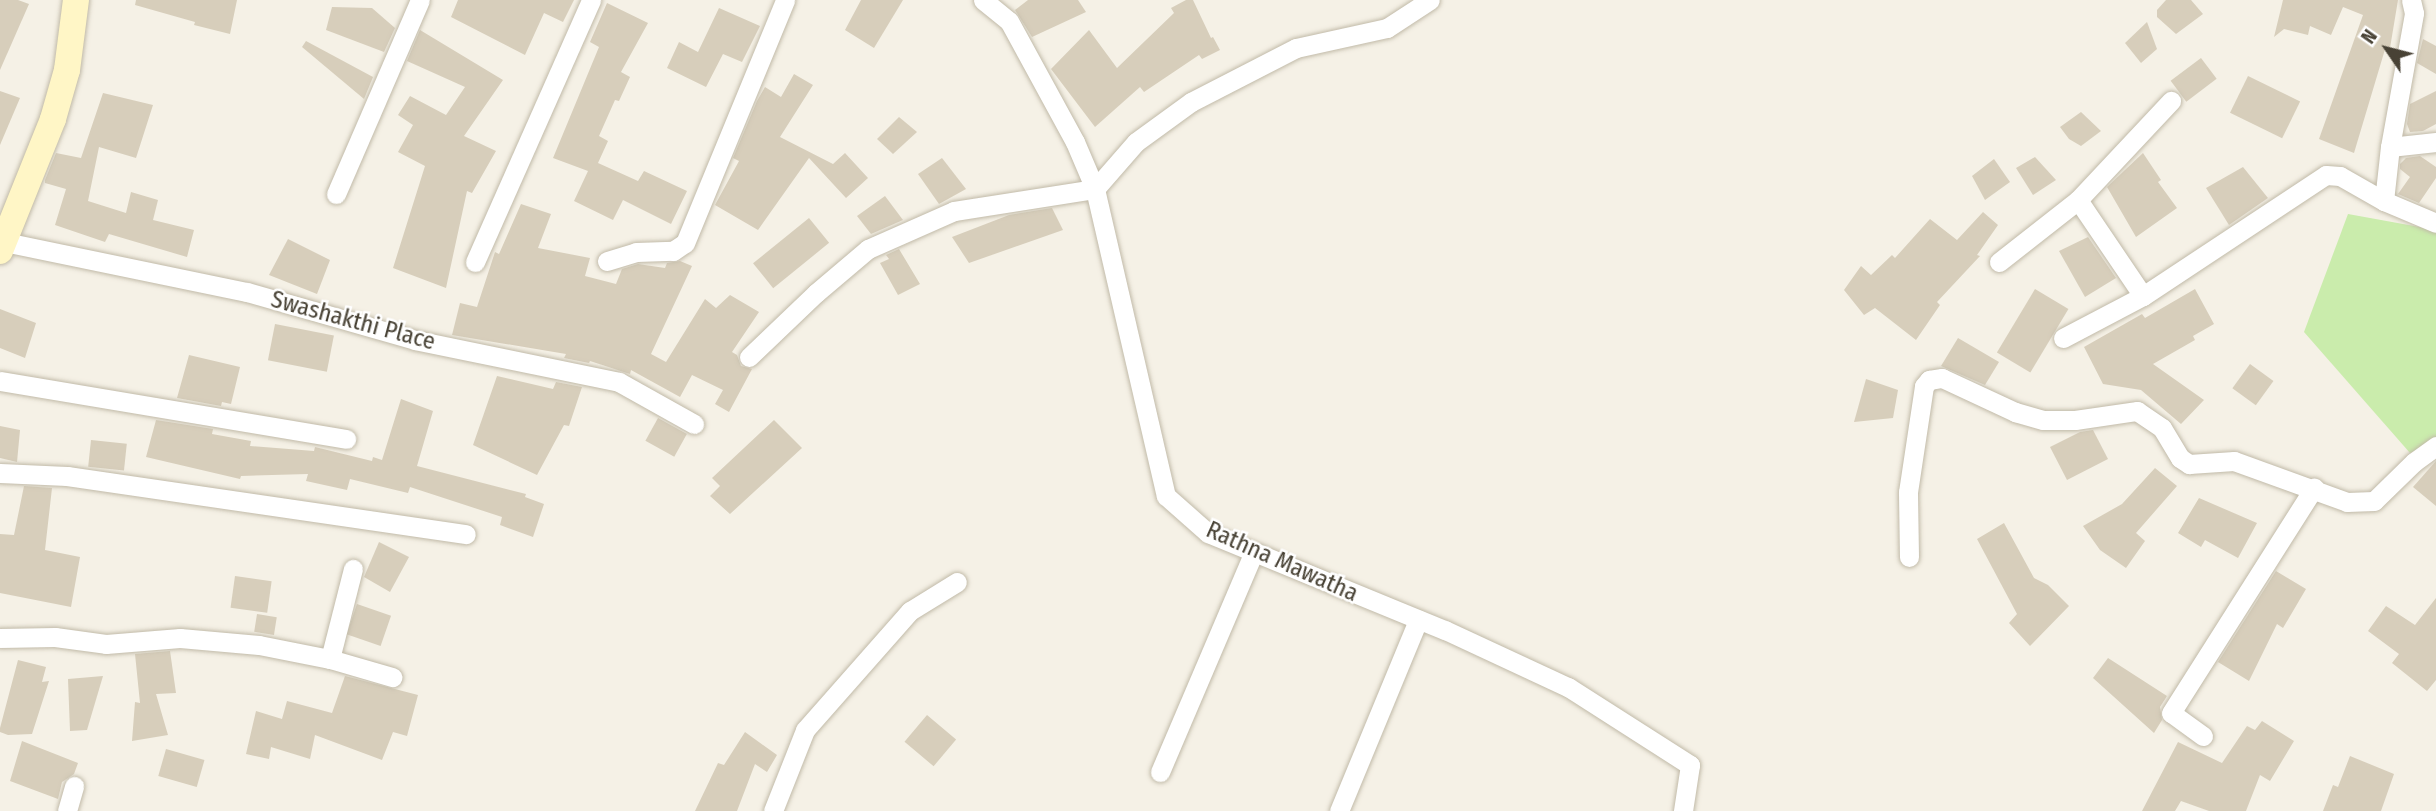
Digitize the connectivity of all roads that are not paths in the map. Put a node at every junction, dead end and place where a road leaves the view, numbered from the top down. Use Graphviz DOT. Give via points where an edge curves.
graph roads {
  1 [pos="76,0"];
  2 [pos="420,0"];
  3 [pos="591,0"];
  4 [pos="785,0"];
  5 [pos="984,0"];
  6 [pos="1430,0"];
  7 [pos="2411,0"];
  8 [pos="2171,101"];
  9 [pos="2436,142"];
  10 [pos="2390,146"];
  11 [pos="1095,189"];
  12 [pos="336,194"];
  13 [pos="2078,200"];
  14 [pos="2384,201"];
  15 [pos="2436,223"];
  16 [pos="1,245"];
  17 [pos="607,261"];
  18 [pos="475,262"];
  19 [pos="2000,262"];
  20 [pos="2143,296"];
  21 [pos="2063,338"];
  22 [pos="749,357"];
  23 [pos="0,381"];
  24 [pos="694,424"];
  25 [pos="346,439"];
  26 [pos="2436,446"];
  27 [pos="0,473"];
  28 [pos="2314,488"];
  29 [pos="466,534"];
  30 [pos="1253,554"];
  31 [pos="1909,557"];
  32 [pos="353,569"];
  33 [pos="957,582"];
  34 [pos="1418,620"];
  35 [pos="0,638"];
  36 [pos="330,659"];
  37 [pos="391,677"];
  38 [pos="2203,736"];
  39 [pos="1160,772"];
  40 [pos="74,786"];
  41 [pos="67,811"];
  42 [pos="774,811"];
  43 [pos="1339,811"];
  44 [pos="1683,811"];
  1 -- 16 [label="street" via="53,119"];
  2 -- 12 [label="street"];
  3 -- 18 [label="street"];
  4 -- 17 [label="street" via="685,243 673,251 636,252"];
  5 -- 11 [label="street, Rathna Mawatha" via="1009,21"];
  6 -- 11 [label="street" via="1387,29 1296,48 1191,102 1136,142"];
  7 -- 10 [label="street" via="2414,13"];
  8 -- 13 [label="street"];
  9 -- 10 [label="street"];
  10 -- 14 [label="street"];
  11 -- 22 [label="street" via="954,211 868,249"];
  11 -- 30 [label="street, Rathna Mawatha" via="1166,496 1208,534"];
  13 -- 19 [label="street"];
  13 -- 20 [label="street"];
  14 -- 15 [label="street"];
  14 -- 20 [label="street" via="2340,176 2326,175"];
  16 -- 24 [label="street, Swashakthi Place" via="247,292 415,340 619,382"];
  20 -- 21 [label="street"];
  23 -- 25 [label="street"];
  26 -- 28 [label="street" via="2374,501 2347,502"];
  27 -- 29 [label="street" via="67,476"];
  28 -- 31 [label="street" via="2234,461 2189,464 2180,458 2162,428 2137,411 2043,420 1942,378 1929,380 1924,386 1908,492"];
  28 -- 38 [label="street" via="2171,713"];
  30 -- 34 [label="street, Rathna Mawatha"];
  30 -- 39 [label="street"];
  32 -- 36 [label="street"];
  33 -- 42 [label="street" via="910,611 805,730"];
  34 -- 43 [label="street"];
  34 -- 44 [label="street, Rathna Mawatha" via="1568,687 1690,765"];
  35 -- 36 [label="street" via="55,637 106,644 180,638 259,645"];
  36 -- 37 [label="street"];
  40 -- 41 [label="street"];
}
